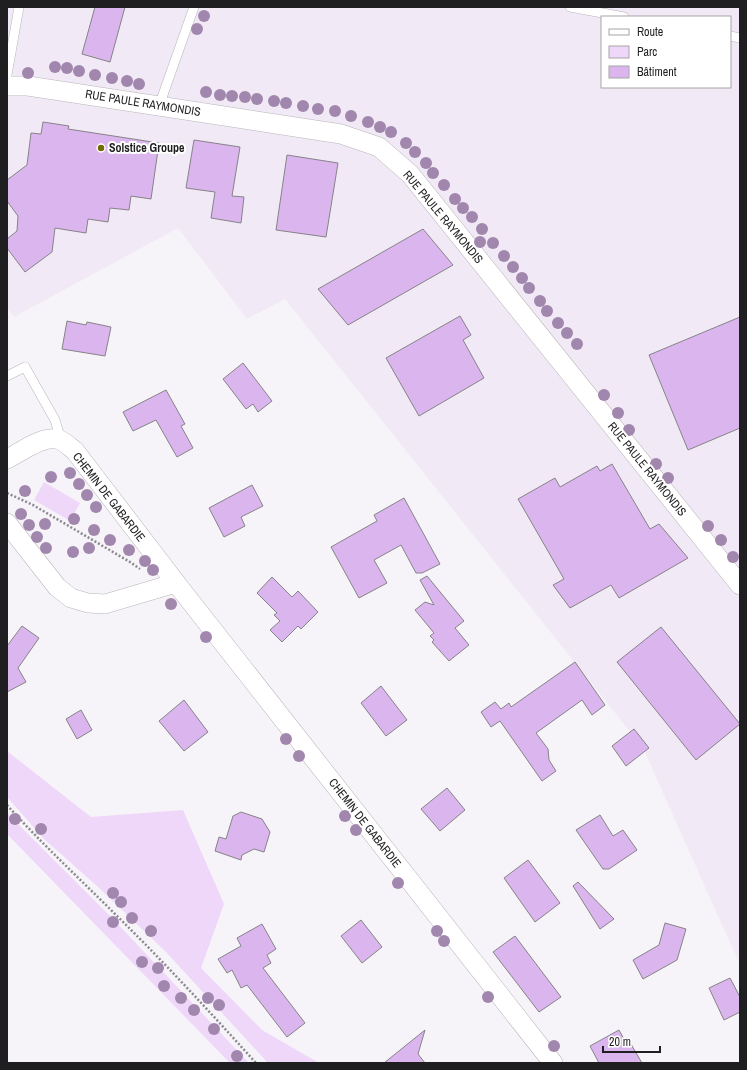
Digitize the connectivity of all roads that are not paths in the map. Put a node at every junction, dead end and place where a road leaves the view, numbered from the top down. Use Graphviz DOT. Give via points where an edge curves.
graph roads {
  1 [pos="18,7"];
  2 [pos="194,7"];
  3 [pos="570,7"];
  4 [pos="619,16"];
  5 [pos="7,75"];
  6 [pos="7,86"];
  7 [pos="159,106"];
  8 [pos="7,376"];
  9 [pos="61,440"];
  10 [pos="7,459"];
  11 [pos="7,523"];
  12 [pos="176,584"];
  13 [pos="740,585"];
  14 [pos="553,1063"];
  1 -- 5 [label="lane"];
  2 -- 7 [label="lane"];
  3 -- 4 [label="lane"];
  6 -- 7 [label="street, RUE PAULE RAYMONDIS" via="28,86"];
  7 -- 13 [label="street, RUE PAULE RAYMONDIS" via="341,134 380,147 410,174"];
  8 -- 9 [label="lane" via="25,367 55,420"];
  9 -- 10 [label="street" via="46,440"];
  9 -- 12 [label="street, CHEMIN DE GABARDIE" via="75,451"];
  11 -- 12 [label="street" via="57,587 71,598 105,604"];
  12 -- 14 [label="street, CHEMIN DE GABARDIE"];
}
